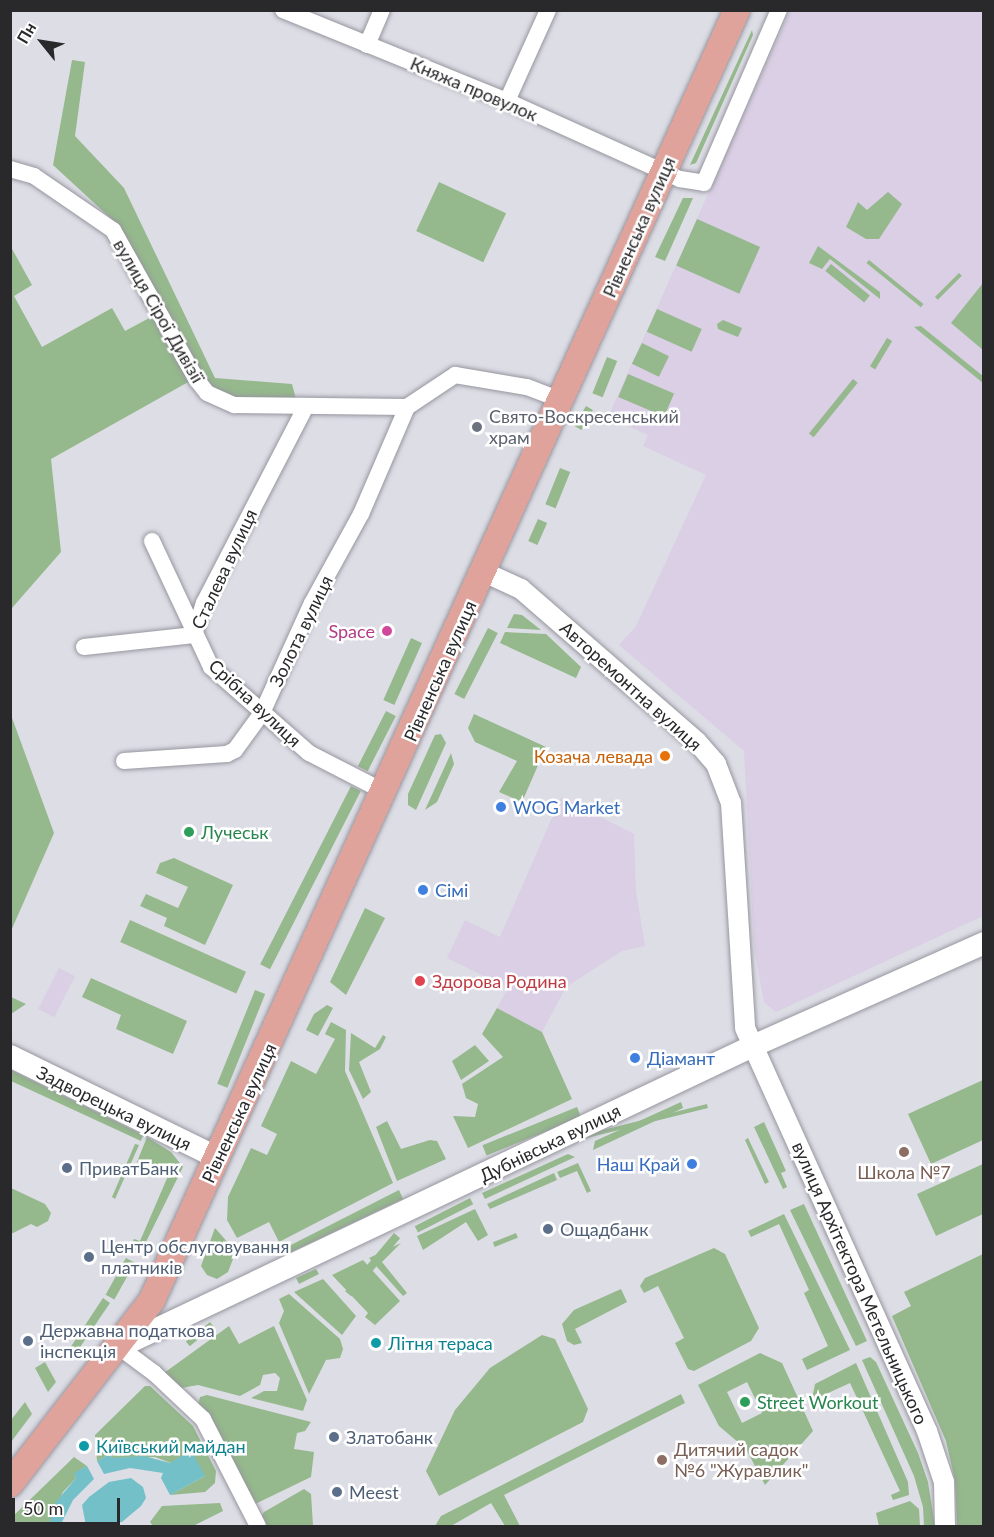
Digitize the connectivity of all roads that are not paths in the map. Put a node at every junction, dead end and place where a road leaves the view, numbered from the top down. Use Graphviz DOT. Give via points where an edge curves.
graph roads {
  1 [pos="283,10"];
  2 [pos="382,10"];
  3 [pos="548,10"];
  4 [pos="737,10"];
  5 [pos="779,10"];
  6 [pos="367,45"];
  7 [pos="507,101"];
  8 [pos="669,161"];
  9 [pos="10,169"];
  10 [pos="561,400"];
  11 [pos="306,406"];
  12 [pos="407,407"];
  13 [pos="152,541"];
  14 [pos="484,572"];
  15 [pos="194,635"];
  16 [pos="84,647"];
  17 [pos="262,713"];
  18 [pos="124,761"];
  19 [pos="385,792"];
  20 [pos="984,943"];
  21 [pos="753,1046"];
  22 [pos="10,1056"];
  23 [pos="218,1158"];
  24 [pos="119,1347"];
  25 [pos="10,1484"];
  26 [pos="258,1527"];
  27 [pos="945,1527"];
  1 -- 6 [label="street, Княжа провулок"];
  2 -- 6 [label="street"];
  3 -- 7 [label="street"];
  4 -- 8 [label="main road, Рівненська вулиця"];
  5 -- 8 [label="street, Княжа провулок" via="704,183"];
  6 -- 7 [label="street, Княжа провулок"];
  7 -- 8 [label="street, Княжа провулок"];
  8 -- 10 [label="main road, Рівненська вулиця"];
  9 -- 11 [label="street, вулиця Сірої Дивізії" via="34,176 113,230 207,393 234,405"];
  10 -- 12 [label="street" via="527,387 455,375"];
  10 -- 14 [label="main road, Рівненська вулиця"];
  11 -- 12 [label="street, вулиця Сірої Дивізії"];
  11 -- 15 [label="street, Сталева вулиця" via="204,603"];
  12 -- 17 [label="street, Золота вулиця" via="361,514 312,603"];
  13 -- 15 [label="street, Срібна вулиця"];
  14 -- 19 [label="main road, Рівненська вулиця"];
  14 -- 21 [label="street, Авторемонтна вулиця" via="521,589 697,742 716,764 730,803 745,1028"];
  15 -- 16 [label="street, Сталева вулиця"];
  15 -- 17 [label="street, Срібна вулиця" via="211,667"];
  17 -- 18 [label="street, Золота вулиця" via="227,754"];
  17 -- 19 [label="street, Срібна вулиця" via="309,753"];
  19 -- 23 [label="main road, Рівненська вулиця"];
  20 -- 21 [label="main road, Дубнівська вулиця"];
  21 -- 24 [label="main road, Дубнівська вулиця"];
  21 -- 27 [label="street, вулиця Архітектора Метельницького" via="927,1431 944,1482"];
  22 -- 23 [label="main road, Задворецька вулиця"];
  23 -- 24 [label="main road, Рівненська вулиця" via="152,1300"];
  24 -- 25 [label="main road, Рівненська вулиця"];
  24 -- 26 [label="street" via="154,1373 203,1419"];
}
